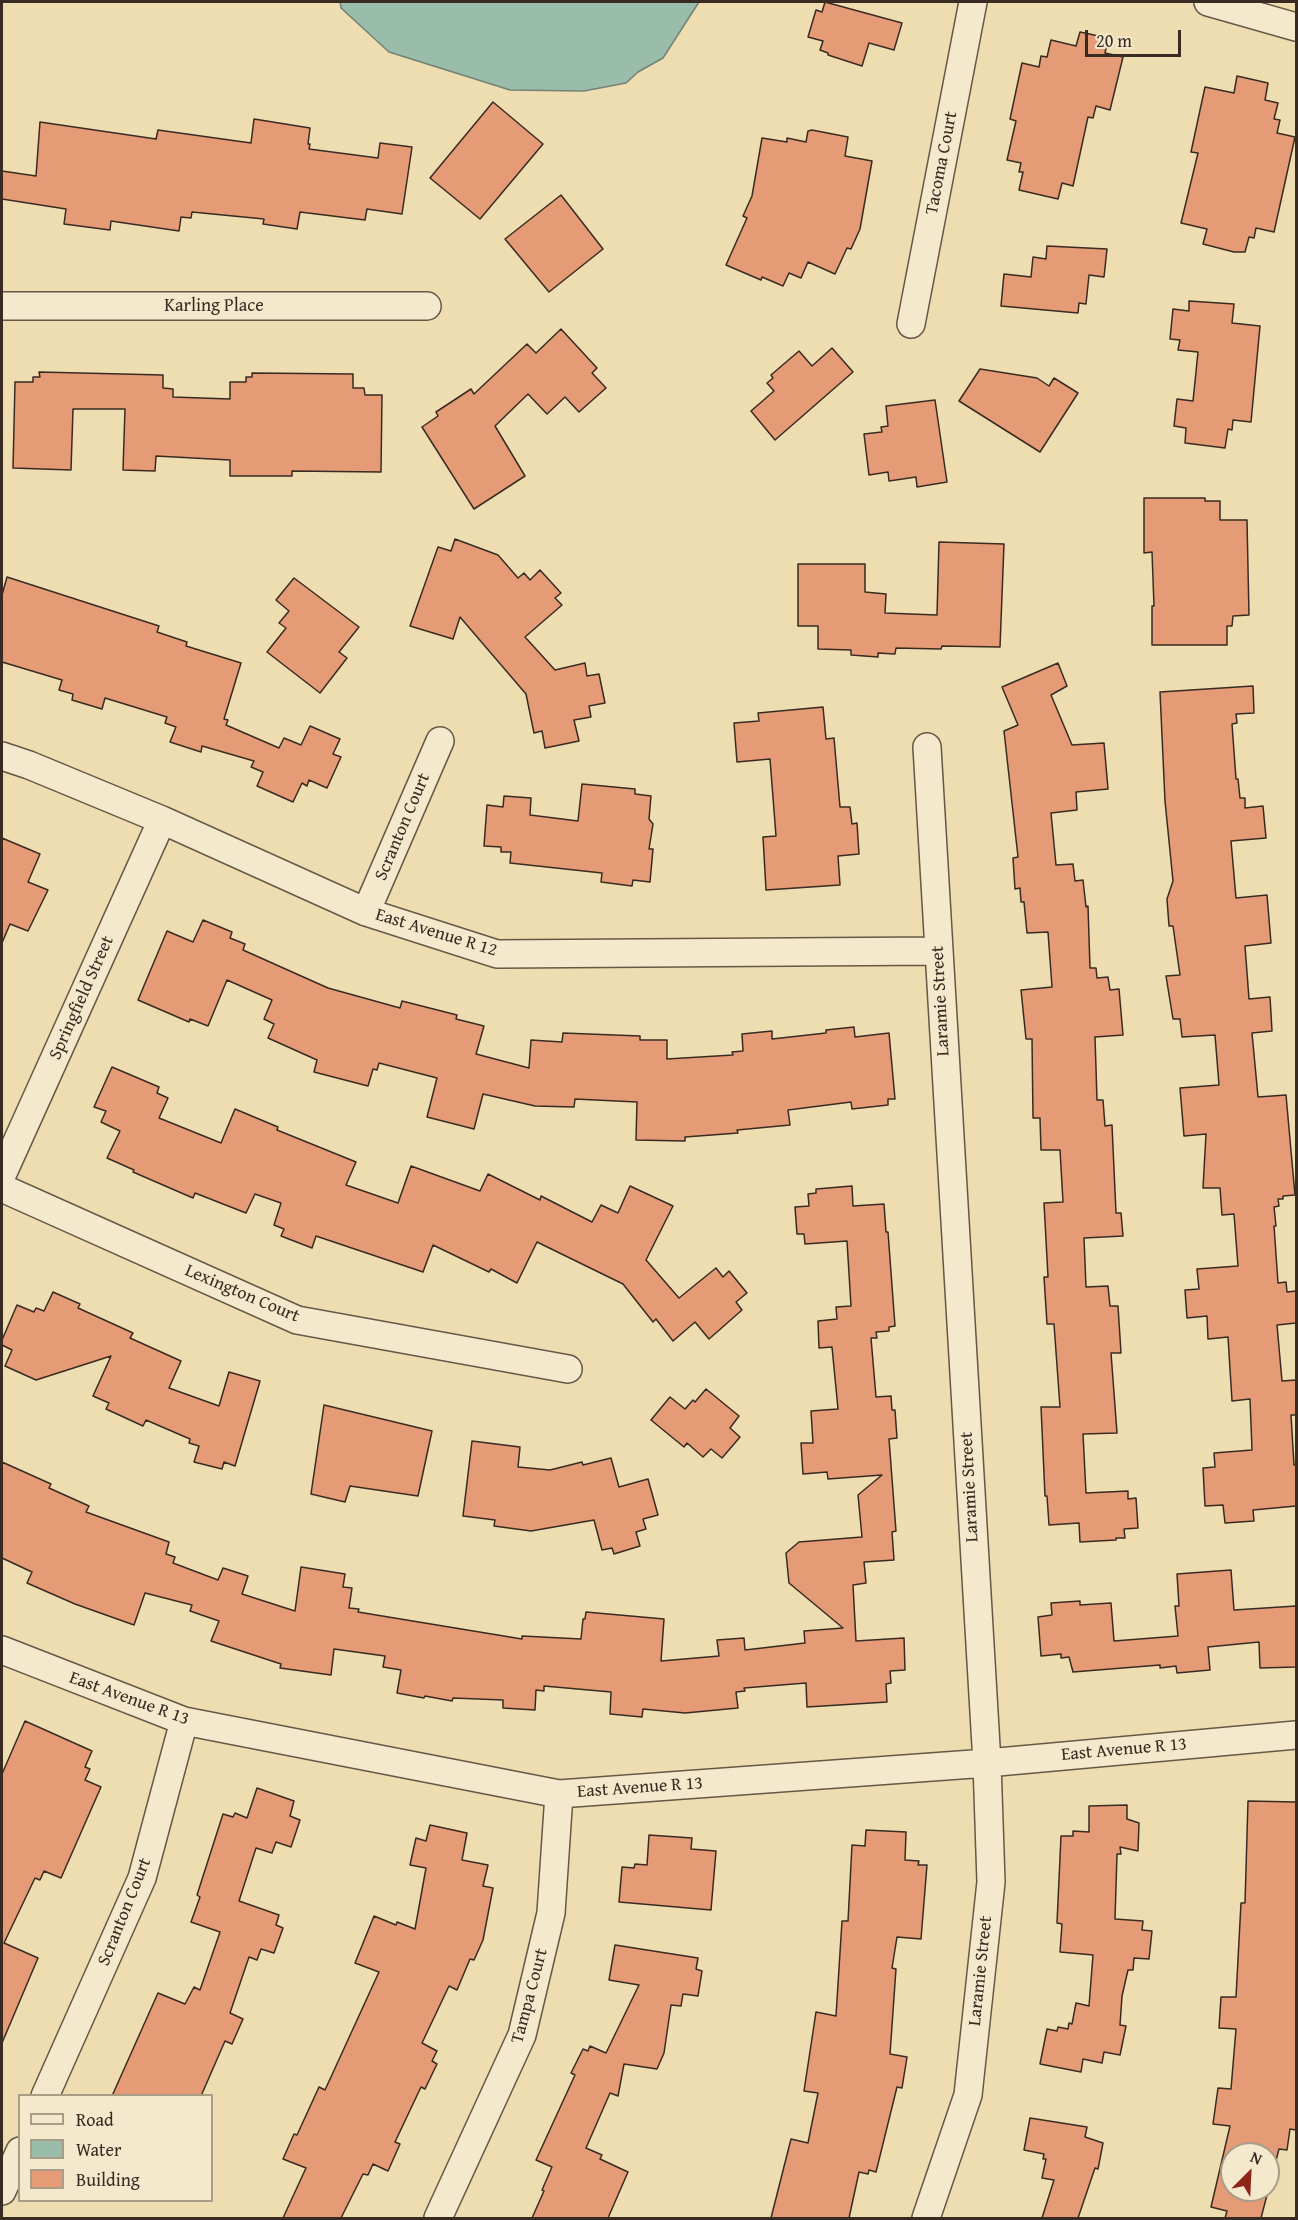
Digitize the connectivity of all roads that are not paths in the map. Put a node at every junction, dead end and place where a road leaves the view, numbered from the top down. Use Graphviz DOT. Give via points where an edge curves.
graph roads {
  1 [pos="973,2"];
  2 [pos="1208,2"];
  3 [pos="1296,27"];
  4 [pos="2,306"];
  5 [pos="427,306"];
  6 [pos="911,324"];
  7 [pos="440,741"];
  8 [pos="927,747"];
  9 [pos="2,756"];
  10 [pos="162,820"];
  11 [pos="366,912"];
  12 [pos="938,951"];
  13 [pos="2,1175"];
  14 [pos="2,1188"];
  15 [pos="568,1369"];
  16 [pos="2,1650"];
  17 [pos="184,1721"];
  18 [pos="1296,1735"];
  19 [pos="987,1763"];
  20 [pos="559,1794"];
  21 [pos="46,2094"];
  22 [pos="18,2156"];
  23 [pos="2,2192"];
  24 [pos="438,2218"];
  25 [pos="926,2218"];
  1 -- 6 [label="street, Tacoma Court"];
  2 -- 3 [label="street"];
  4 -- 5 [label="street, Karling Place"];
  7 -- 11 [label="street, Scranton Court"];
  8 -- 12 [label="street, Laramie Street"];
  9 -- 10 [label="street, East Avenue R 12"];
  10 -- 11 [label="street, East Avenue R 12"];
  10 -- 13 [label="street, Springfield Street"];
  11 -- 12 [label="street, East Avenue R 12" via="497,954"];
  12 -- 19 [label="street, Laramie Street"];
  14 -- 15 [label="street, Lexington Court" via="297,1320"];
  16 -- 17 [label="street, East Avenue R 13"];
  17 -- 20 [label="street, East Avenue R 13"];
  17 -- 21 [label="street, Scranton Court" via="142,1878"];
  18 -- 19 [label="street, East Avenue R 13"];
  19 -- 20 [label="street, East Avenue R 13"];
  19 -- 25 [label="street, Laramie Street" via="991,1882 968,2095"];
  20 -- 24 [label="street, Tampa Court" via="551,1913 522,2035"];
  22 -- 23 [label="street"];
}
